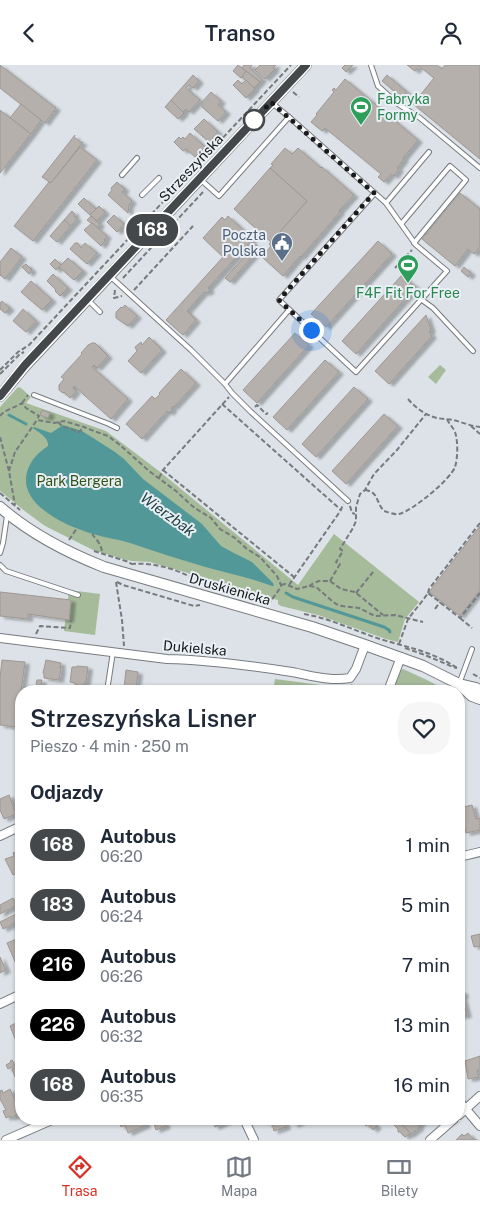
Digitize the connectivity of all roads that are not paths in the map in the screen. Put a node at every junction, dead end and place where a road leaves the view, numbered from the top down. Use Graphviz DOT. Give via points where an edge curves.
graph roads {
  1 [pos="306,65"];
  2 [pos="371,65"];
  3 [pos="271,102"];
  4 [pos="289,117"];
  5 [pos="429,152"];
  6 [pos="137,158"];
  7 [pos="480,168"];
  8 [pos="122,175"];
  9 [pos="159,178"];
  10 [pos="200,179"];
  11 [pos="374,193"];
  12 [pos="142,195"];
  13 [pos="386,203"];
  14 [pos="402,223"];
  15 [pos="415,244"];
  16 [pos="109,276"];
  17 [pos="87,299"];
  18 [pos="422,299"];
  19 [pos="289,310"];
  20 [pos="100,312"];
  21 [pos="473,351"];
  22 [pos="14,378"];
  23 [pos="225,384"];
  24 [pos="0,391"];
  25 [pos="32,393"];
  26 [pos="0,397"];
  27 [pos="117,428"];
  28 [pos="347,499"];
  29 [pos="4,510"];
  30 [pos="0,553"];
  31 [pos="0,565"];
  32 [pos="78,595"];
  33 [pos="0,638"];
  34 [pos="365,645"];
  35 [pos="472,649"];
  36 [pos="113,652"];
  37 [pos="401,657"];
  38 [pos="459,684"];
  39 [pos="108,685"];
  40 [pos="389,685"];
  41 [pos="463,685"];
  42 [pos="465,685"];
  43 [pos="465,690"];
  44 [pos="480,691"];
  45 [pos="480,699"];
  46 [pos="15,830"];
  47 [pos="0,836"];
  48 [pos="480,852"];
  49 [pos="465,856"];
  50 [pos="15,998"];
  51 [pos="0,1004"];
  52 [pos="480,1096"];
  53 [pos="465,1109"];
  54 [pos="465,1114"];
  55 [pos="40,1125"];
  56 [pos="247,1125"];
  57 [pos="447,1125"];
  58 [pos="480,1127"];
  59 [pos="6,1140"];
  60 [pos="254,1140"];
  61 [pos="430,1140"];
  1 -- 3 [label="street, Strzeszyńska"];
  2 -- 7 [label="lane" via="378,86"];
  3 -- 4 [label="lane"];
  3 -- 10 [label="street, Strzeszyńska"];
  4 -- 10 [label="lane" via="219,196"];
  4 -- 11 [label="lane"];
  5 -- 13 [label="lane"];
  6 -- 8 [label="lane"];
  9 -- 12 [label="lane"];
  10 -- 16 [label="street, Strzeszyńska"];
  11 -- 13 [label="lane"];
  11 -- 19 [label="lane" via="279,300"];
  13 -- 14 [label="lane"];
  14 -- 15 [label="lane"];
  14 -- 15 [label="lane" via="450,166 466,180"];
  15 -- 18 [label="lane" via="447,271"];
  16 -- 17 [label="street, Strzeszyńska"];
  16 -- 23 [label="lane"];
  17 -- 20 [label="lane"];
  17 -- 22 [label="street, Strzeszyńska"];
  18 -- 19 [label="lane" via="356,372"];
  18 -- 21 [label="lane"];
  19 -- 23 [label="lane"];
  22 -- 24 [label="street, Strzeszyńska"];
  22 -- 26 [label="street, Strzeszyńska"];
  23 -- 28 [label="lane" via="251,412"];
  25 -- 27 [label="lane"];
  29 -- 30 [label="lane"];
  29 -- 34 [label="street, Druskienicka" via="44,539 104,567"];
  31 -- 32 [label="lane" via="6,571"];
  33 -- 36 [label="street, Dukielska"];
  34 -- 36 [label="street, Dukielska" via="350,678 342,679"];
  34 -- 37 [label="street, Druskienicka"];
  35 -- 38 [label="lane"];
  36 -- 39 [label="lane"];
  37 -- 38 [label="street, Druskienicka"];
  37 -- 40 [label="street"];
  38 -- 41 [label="street, Druskienicka"];
  42 -- 44 [label="street, Druskienicka"];
  43 -- 45 [label="street, Druskienicka"];
  46 -- 47 [label="street"];
  48 -- 49 [label="street"];
  50 -- 51 [label="street"];
  52 -- 53 [label="street"];
  54 -- 58 [label="street"];
  55 -- 59 [label="street"];
  56 -- 60 [label="street"];
  57 -- 61 [label="street"];
}
